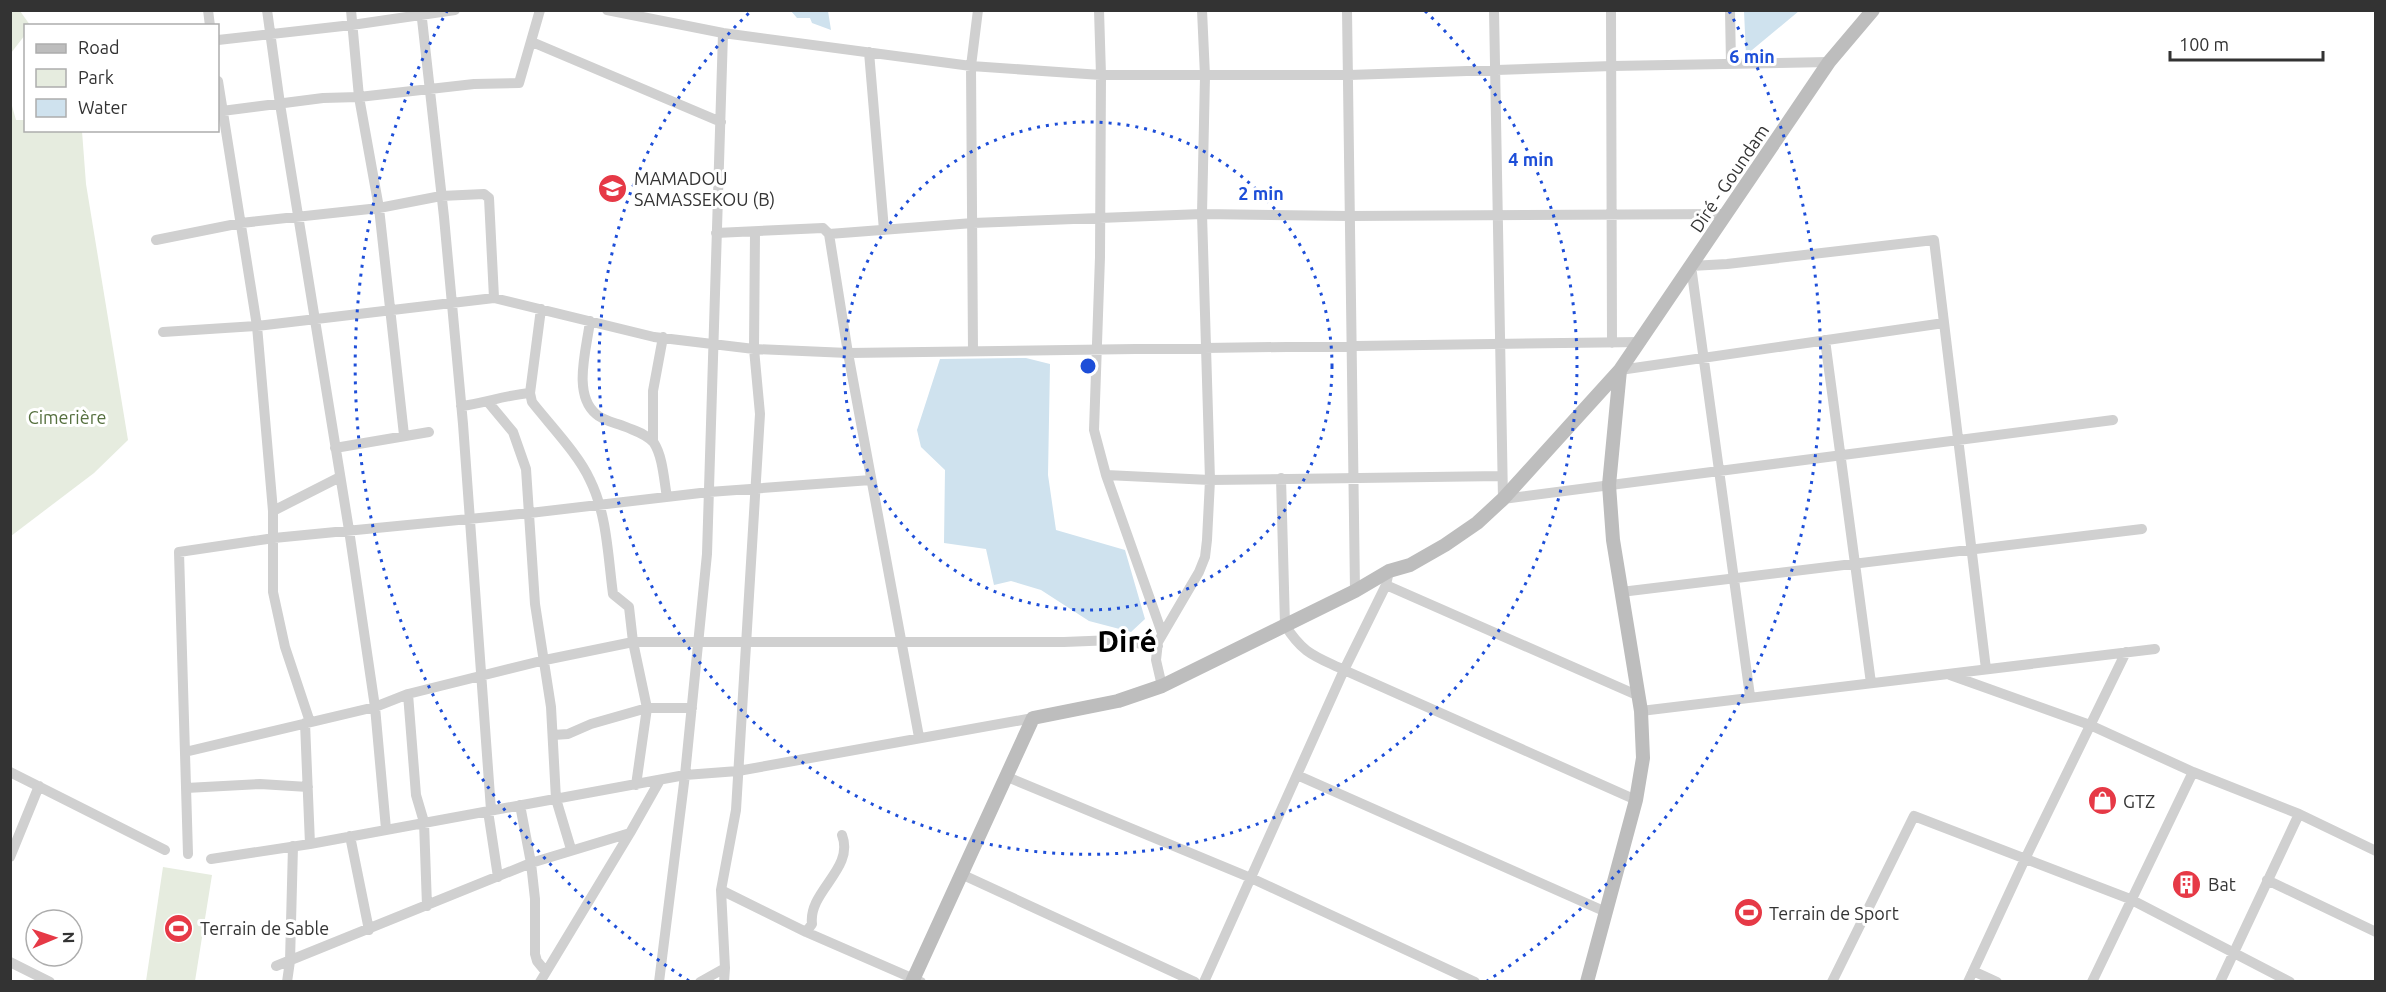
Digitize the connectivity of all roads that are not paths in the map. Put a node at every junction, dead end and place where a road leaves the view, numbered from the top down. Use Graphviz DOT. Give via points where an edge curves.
graph roads {
  1 [pos="267,10"];
  2 [pos="351,10"];
  3 [pos="455,10"];
  4 [pos="540,10"];
  5 [pos="607,10"];
  6 [pos="978,10"];
  7 [pos="1099,10"];
  8 [pos="1202,10"];
  9 [pos="1347,10"];
  10 [pos="1494,10"];
  11 [pos="1611,10"];
  12 [pos="1730,10"];
  13 [pos="1874,10"];
  14 [pos="421,13"];
  15 [pos="352,26"];
  16 [pos="723,33"];
  17 [pos="270,34"];
  18 [pos="219,40"];
  19 [pos="532,42"];
  20 [pos="869,52"];
  21 [pos="1829,62"];
  22 [pos="1731,64"];
  23 [pos="971,66"];
  24 [pos="1612,66"];
  25 [pos="1497,69"];
  26 [pos="1101,75"];
  27 [pos="1349,75"];
  28 [pos="1205,76"];
  29 [pos="219,88"];
  30 [pos="430,90"];
  31 [pos="360,97"];
  32 [pos="280,104"];
  33 [pos="222,111"];
  34 [pos="721,122"];
  35 [pos="441,196"];
  36 [pos="379,208"];
  37 [pos="1726,213"];
  38 [pos="1202,214"];
  39 [pos="1497,214"];
  40 [pos="1611,214"];
  41 [pos="1100,216"];
  42 [pos="1349,216"];
  43 [pos="300,218"];
  44 [pos="973,222"];
  45 [pos="241,223"];
  46 [pos="884,230"];
  47 [pos="716,233"];
  48 [pos="755,233"];
  49 [pos="829,234"];
  50 [pos="156,240"];
  51 [pos="1691,266"];
  52 [pos="494,298"];
  53 [pos="452,303"];
  54 [pos="541,309"];
  55 [pos="391,310"];
  56 [pos="315,319"];
  57 [pos="590,321"];
  58 [pos="1944,323"];
  59 [pos="257,326"];
  60 [pos="163,332"];
  61 [pos="663,337"];
  62 [pos="1825,340"];
  63 [pos="1612,342"];
  64 [pos="1641,342"];
  65 [pos="1500,344"];
  66 [pos="714,345"];
  67 [pos="1351,346"];
  68 [pos="1208,348"];
  69 [pos="754,349"];
  70 [pos="1097,350"];
  71 [pos="973,351"];
  72 [pos="848,353"];
  73 [pos="1703,358"];
  74 [pos="1620,370"];
  75 [pos="530,393"];
  76 [pos="488,402"];
  77 [pos="461,406"];
  78 [pos="2113,420"];
  79 [pos="429,432"];
  80 [pos="404,435"];
  81 [pos="1958,440"];
  82 [pos="653,442"];
  83 [pos="335,448"];
  84 [pos="1840,456"];
  85 [pos="1719,471"];
  86 [pos="1106,475"];
  87 [pos="1353,476"];
  88 [pos="1502,476"];
  89 [pos="340,477"];
  90 [pos="1281,478"];
  91 [pos="871,480"];
  92 [pos="1210,480"];
  93 [pos="1609,485"];
  94 [pos="756,488"];
  95 [pos="709,492"];
  96 [pos="667,497"];
  97 [pos="1503,499"];
  98 [pos="600,505"];
  99 [pos="273,511"];
  100 [pos="530,513"];
  101 [pos="470,519"];
  102 [pos="2142,529"];
  103 [pos="349,530"];
  104 [pos="274,538"];
  105 [pos="1972,550"];
  106 [pos="1855,564"];
  107 [pos="1388,578"];
  108 [pos="1734,578"];
  109 [pos="1355,591"];
  110 [pos="1621,592"];
  111 [pos="1285,625"];
  112 [pos="1162,633"];
  113 [pos="900,641"];
  114 [pos="633,642"];
  115 [pos="698,642"];
  116 [pos="746,643"];
  117 [pos="1158,646"];
  118 [pos="2155,649"];
  119 [pos="2127,652"];
  120 [pos="544,660"];
  121 [pos="1986,669"];
  122 [pos="1344,670"];
  123 [pos="1947,674"];
  124 [pos="483,676"];
  125 [pos="1871,682"];
  126 [pos="1162,686"];
  127 [pos="408,694"];
  128 [pos="1639,696"];
  129 [pos="1750,696"];
  130 [pos="375,707"];
  131 [pos="647,708"];
  132 [pos="692,708"];
  133 [pos="1641,711"];
  134 [pos="1033,718"];
  135 [pos="308,723"];
  136 [pos="2090,725"];
  137 [pos="553,735"];
  138 [pos="919,737"];
  139 [pos="185,752"];
  140 [pos="738,771"];
  141 [pos="10,772"];
  142 [pos="2193,772"];
  143 [pos="685,775"];
  144 [pos="1297,775"];
  145 [pos="1005,776"];
  146 [pos="660,780"];
  147 [pos="636,784"];
  148 [pos="39,786"];
  149 [pos="186,788"];
  150 [pos="308,788"];
  151 [pos="556,799"];
  152 [pos="1636,800"];
  153 [pos="520,805"];
  154 [pos="490,811"];
  155 [pos="2299,814"];
  156 [pos="424,822"];
  157 [pos="386,829"];
  158 [pos="630,833"];
  159 [pos="842,835"];
  160 [pos="350,836"];
  161 [pos="310,844"];
  162 [pos="294,846"];
  163 [pos="571,849"];
  164 [pos="165,850"];
  165 [pos="2376,851"];
  166 [pos="188,854"];
  167 [pos="10,857"];
  168 [pos="211,859"];
  169 [pos="2025,859"];
  170 [pos="531,863"];
  171 [pos="961,874"];
  172 [pos="498,877"];
  173 [pos="1251,878"];
  174 [pos="2267,880"];
  175 [pos="721,890"];
  176 [pos="2130,899"];
  177 [pos="427,906"];
  178 [pos="1606,912"];
  179 [pos="369,930"];
  180 [pos="806,932"];
  181 [pos="2376,933"];
  182 [pos="2233,952"];
  183 [pos="290,961"];
  184 [pos="10,962"];
  185 [pos="276,966"];
  186 [pos="725,968"];
  187 [pos="1970,976"];
  188 [pos="543,977"];
  189 [pos="916,980"];
  190 [pos="50,981"];
  191 [pos="287,981"];
  192 [pos="658,981"];
  193 [pos="700,981"];
  194 [pos="724,981"];
  195 [pos="1194,981"];
  196 [pos="1204,981"];
  197 [pos="1475,981"];
  198 [pos="1587,981"];
  199 [pos="1832,981"];
  200 [pos="1997,981"];
  201 [pos="2092,981"];
  202 [pos="2220,981"];
  203 [pos="2290,981"];
  1 -- 17 [label="street"];
  2 -- 15 [label="street"];
  3 -- 14 [label="street"];
  4 -- 19 [label="street"];
  5 -- 16 [label="street"];
  6 -- 23 [label="street"];
  7 -- 26 [label="street"];
  8 -- 28 [label="street"];
  9 -- 27 [label="street"];
  10 -- 25 [label="street"];
  11 -- 24 [label="street"];
  12 -- 22 [label="street"];
  13 -- 21 [label="main road, Diré - Goundam"];
  14 -- 15 [label="street"];
  14 -- 30 [label="street"];
  15 -- 17 [label="street"];
  15 -- 31 [label="street"];
  16 -- 20 [label="street"];
  16 -- 34 [label="street"];
  17 -- 18 [label="street"];
  17 -- 32 [label="street"];
  19 -- 30 [label="street" via="519,83"];
  19 -- 34 [label="street"];
  20 -- 23 [label="street"];
  20 -- 46 [label="street"];
  21 -- 22 [label="street"];
  21 -- 37 [label="main road, Diré - Goundam"];
  22 -- 24 [label="street"];
  23 -- 26 [label="street"];
  23 -- 44 [label="street"];
  24 -- 25 [label="street"];
  24 -- 40 [label="street"];
  25 -- 27 [label="street"];
  25 -- 39 [label="street"];
  26 -- 28 [label="street"];
  26 -- 41 [label="street"];
  27 -- 28 [label="street"];
  27 -- 42 [label="street"];
  28 -- 38 [label="street"];
  29 -- 33 [label="street"];
  30 -- 31 [label="street"];
  30 -- 35 [label="street"];
  31 -- 32 [label="street"];
  31 -- 36 [label="street"];
  32 -- 33 [label="street"];
  32 -- 43 [label="street"];
  33 -- 45 [label="street"];
  34 -- 47 [label="street"];
  35 -- 36 [label="street"];
  35 -- 52 [label="street" via="484,194 489,198"];
  35 -- 53 [label="street"];
  36 -- 43 [label="street"];
  36 -- 55 [label="street"];
  37 -- 40 [label="street"];
  37 -- 51 [label="main road, Diré - Goundam"];
  38 -- 41 [label="street"];
  38 -- 42 [label="street"];
  38 -- 68 [label="street"];
  39 -- 40 [label="street"];
  39 -- 42 [label="street"];
  39 -- 65 [label="street"];
  40 -- 63 [label="street"];
  41 -- 44 [label="street"];
  41 -- 70 [label="street"];
  42 -- 67 [label="street"];
  43 -- 45 [label="street"];
  43 -- 56 [label="street"];
  44 -- 46 [label="street"];
  44 -- 71 [label="street"];
  45 -- 50 [label="street"];
  45 -- 59 [label="street"];
  46 -- 49 [label="street"];
  47 -- 48 [label="street"];
  47 -- 66 [label="street"];
  48 -- 49 [label="street" via="823,228"];
  48 -- 69 [label="street"];
  49 -- 72 [label="street"];
  51 -- 58 [label="street" via="1934,240"];
  51 -- 64 [label="main road, Diré - Goundam"];
  51 -- 73 [label="street"];
  52 -- 53 [label="street"];
  52 -- 54 [label="street"];
  53 -- 55 [label="street"];
  53 -- 77 [label="street"];
  54 -- 57 [label="street"];
  54 -- 75 [label="street"];
  55 -- 56 [label="street"];
  55 -- 80 [label="street"];
  56 -- 59 [label="street"];
  56 -- 83 [label="street"];
  57 -- 61 [label="street"];
  57 -- 82 [label="street" via="582,381 586,404 597,416 643,434"];
  58 -- 62 [label="street"];
  58 -- 81 [label="street"];
  59 -- 60 [label="street"];
  59 -- 99 [label="street"];
  61 -- 66 [label="street"];
  61 -- 82 [label="street" via="653,391"];
  62 -- 73 [label="street"];
  62 -- 84 [label="street"];
  63 -- 64 [label="street"];
  63 -- 65 [label="street"];
  64 -- 74 [label="main road, Diré - Goundam"];
  65 -- 67 [label="street"];
  65 -- 88 [label="street"];
  66 -- 69 [label="street"];
  66 -- 95 [label="street"];
  67 -- 68 [label="street"];
  67 -- 87 [label="street"];
  68 -- 70 [label="street"];
  68 -- 92 [label="street"];
  69 -- 72 [label="street"];
  69 -- 94 [label="street" via="760,414"];
  70 -- 71 [label="street"];
  70 -- 86 [label="street" via="1095,430"];
  71 -- 72 [label="street"];
  72 -- 91 [label="street"];
  73 -- 74 [label="street"];
  73 -- 85 [label="street"];
  74 -- 93 [label="main road"];
  74 -- 97 [label="main road, Diré - Goundam"];
  75 -- 76 [label="street"];
  75 -- 98 [label="street" via="532,402 590,479"];
  76 -- 77 [label="street"];
  76 -- 100 [label="street" via="513,432 526,470"];
  77 -- 101 [label="street"];
  78 -- 81 [label="street"];
  79 -- 80 [label="street"];
  80 -- 83 [label="street"];
  81 -- 84 [label="street"];
  81 -- 105 [label="street"];
  82 -- 96 [label="street"];
  83 -- 89 [label="street"];
  84 -- 85 [label="street"];
  84 -- 106 [label="street"];
  85 -- 93 [label="street"];
  85 -- 108 [label="street"];
  86 -- 92 [label="street"];
  86 -- 112 [label="street"];
  87 -- 88 [label="street"];
  87 -- 90 [label="street"];
  87 -- 109 [label="street"];
  88 -- 97 [label="street"];
  89 -- 99 [label="street"];
  89 -- 103 [label="street"];
  90 -- 92 [label="street"];
  90 -- 111 [label="street"];
  91 -- 94 [label="street"];
  91 -- 113 [label="street"];
  92 -- 112 [label="street" via="1205,556"];
  93 -- 97 [label="street"];
  93 -- 110 [label="main road"];
  94 -- 95 [label="street"];
  94 -- 116 [label="street"];
  95 -- 96 [label="street"];
  95 -- 115 [label="street"];
  96 -- 98 [label="street"];
  97 -- 107 [label="main road, Diré - Goundam" via="1445,545"];
  98 -- 100 [label="street"];
  98 -- 114 [label="street" via="613,594 629,607"];
  99 -- 104 [label="street"];
  100 -- 101 [label="street"];
  100 -- 120 [label="street" via="535,604"];
  101 -- 103 [label="street"];
  101 -- 124 [label="street"];
  102 -- 105 [label="street"];
  103 -- 104 [label="street"];
  103 -- 130 [label="street"];
  104 -- 135 [label="street" via="273,592 277,616"];
  104 -- 139 [label="street" via="179,552"];
  105 -- 106 [label="street"];
  105 -- 121 [label="street"];
  106 -- 108 [label="street"];
  106 -- 125 [label="street"];
  107 -- 109 [label="main road, Diré - Goundam"];
  107 -- 122 [label="street"];
  107 -- 128 [label="street"];
  108 -- 110 [label="street"];
  108 -- 129 [label="street"];
  109 -- 111 [label="main road, Diré - Goundam"];
  110 -- 128 [label="main road"];
  111 -- 122 [label="street" via="1303,648"];
  111 -- 126 [label="main road, Diré - Goundam"];
  112 -- 117 [label="street"];
  113 -- 116 [label="street"];
  113 -- 117 [label="street" via="1114,640"];
  113 -- 138 [label="street"];
  114 -- 115 [label="street"];
  114 -- 120 [label="street"];
  114 -- 131 [label="street"];
  115 -- 116 [label="street"];
  115 -- 132 [label="street"];
  116 -- 140 [label="street"];
  117 -- 126 [label="street" via="1156,660"];
  118 -- 119 [label="street"];
  119 -- 121 [label="street"];
  119 -- 136 [label="street"];
  120 -- 124 [label="street"];
  120 -- 137 [label="street"];
  121 -- 123 [label="street"];
  122 -- 144 [label="street"];
  122 -- 152 [label="street"];
  123 -- 125 [label="street"];
  123 -- 136 [label="street"];
  124 -- 127 [label="street"];
  124 -- 154 [label="street"];
  125 -- 129 [label="street"];
  126 -- 134 [label="main road, Diré - Goundam" via="1119,701"];
  127 -- 130 [label="street"];
  127 -- 156 [label="street" via="416,795"];
  128 -- 133 [label="main road"];
  129 -- 133 [label="street"];
  130 -- 135 [label="street"];
  130 -- 157 [label="street"];
  131 -- 132 [label="street"];
  131 -- 137 [label="street" via="568,734"];
  131 -- 147 [label="street"];
  132 -- 143 [label="street"];
  133 -- 152 [label="main road" via="1643,758"];
  134 -- 138 [label="street"];
  134 -- 145 [label="main road"];
  135 -- 139 [label="street"];
  135 -- 150 [label="street"];
  136 -- 142 [label="street"];
  136 -- 169 [label="street"];
  137 -- 151 [label="street"];
  138 -- 140 [label="street"];
  139 -- 149 [label="street"];
  140 -- 143 [label="street"];
  140 -- 175 [label="street" via="736,810"];
  141 -- 148 [label="street"];
  142 -- 155 [label="street"];
  142 -- 176 [label="street"];
  143 -- 146 [label="street"];
  143 -- 192 [label="street"];
  144 -- 173 [label="street"];
  144 -- 178 [label="street"];
  145 -- 171 [label="main road"];
  145 -- 173 [label="street"];
  146 -- 147 [label="street"];
  146 -- 158 [label="street"];
  147 -- 151 [label="street"];
  148 -- 164 [label="street"];
  148 -- 167 [label="street"];
  149 -- 150 [label="street" via="260,784"];
  149 -- 166 [label="street"];
  150 -- 161 [label="street"];
  151 -- 153 [label="street"];
  151 -- 163 [label="street"];
  152 -- 178 [label="main road"];
  153 -- 154 [label="street"];
  153 -- 170 [label="street"];
  154 -- 156 [label="street"];
  154 -- 172 [label="street"];
  155 -- 165 [label="street"];
  155 -- 174 [label="street"];
  156 -- 157 [label="street"];
  156 -- 177 [label="street"];
  157 -- 160 [label="street"];
  158 -- 163 [label="street"];
  158 -- 188 [label="street"];
  159 -- 180 [label="street" via="842,860 810,913 812,924"];
  160 -- 161 [label="street"];
  160 -- 179 [label="street"];
  161 -- 162 [label="street"];
  162 -- 168 [label="street"];
  162 -- 183 [label="street"];
  163 -- 170 [label="street"];
  169 -- 176 [label="street"];
  169 -- 187 [label="street"];
  169 -- 199 [label="street" via="1914,816"];
  170 -- 172 [label="street"];
  170 -- 188 [label="street" via="535,954"];
  171 -- 189 [label="main road"];
  171 -- 195 [label="street"];
  172 -- 177 [label="street"];
  173 -- 196 [label="street"];
  173 -- 197 [label="street"];
  174 -- 181 [label="street"];
  174 -- 182 [label="street"];
  175 -- 180 [label="street"];
  175 -- 186 [label="street"];
  176 -- 182 [label="street"];
  176 -- 201 [label="street"];
  177 -- 179 [label="street"];
  178 -- 198 [label="main road"];
  179 -- 183 [label="street"];
  180 -- 189 [label="street"];
  182 -- 202 [label="street"];
  182 -- 203 [label="street"];
  183 -- 185 [label="street"];
  183 -- 191 [label="street"];
  184 -- 190 [label="street"];
  186 -- 193 [label="street"];
  186 -- 194 [label="street"];
  187 -- 200 [label="street"];
}
